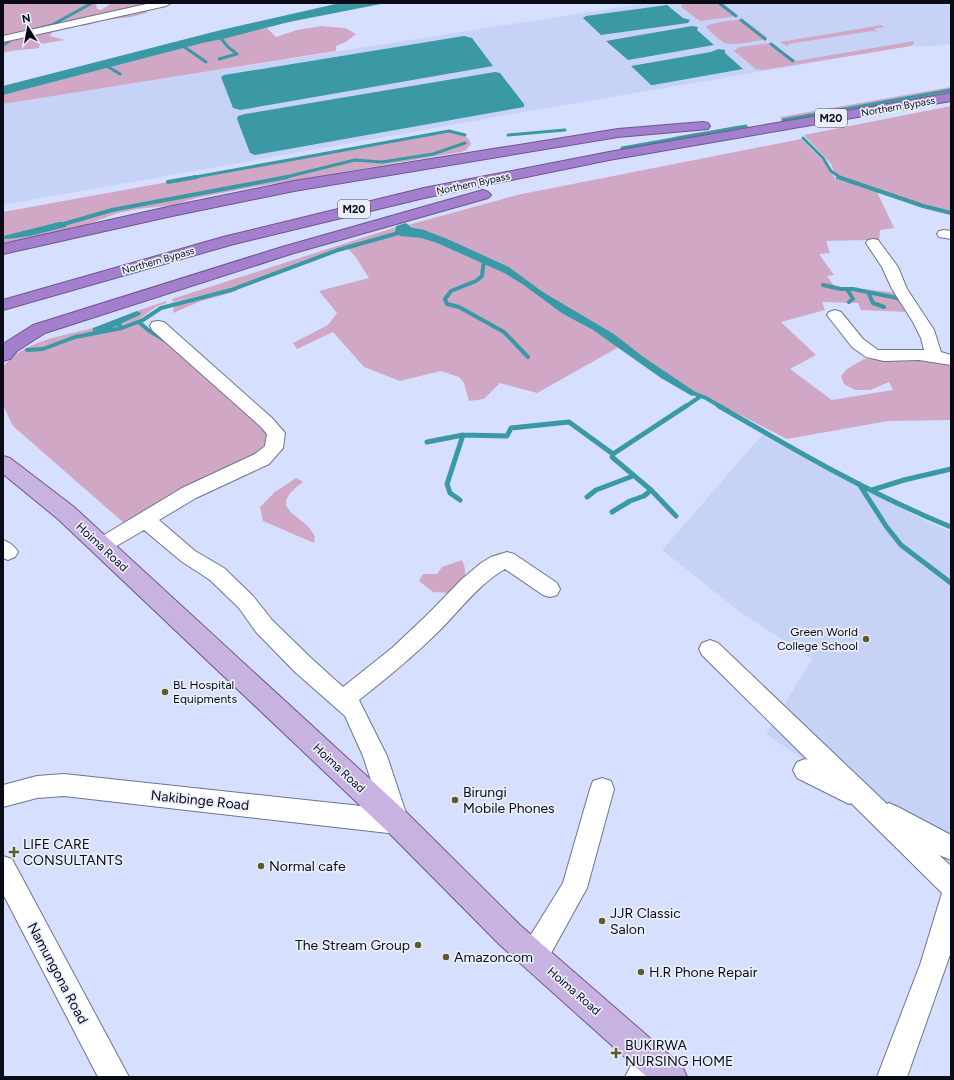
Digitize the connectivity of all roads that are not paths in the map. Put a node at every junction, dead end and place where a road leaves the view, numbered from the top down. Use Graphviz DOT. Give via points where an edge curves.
graph roads {
  1 [pos="166,3"];
  2 [pos="3,39"];
  3 [pos="951,96"];
  4 [pos="718,124"];
  5 [pos="707,132"];
  6 [pos="363,193"];
  7 [pos="275,214"];
  8 [pos="873,243"];
  9 [pos="3,249"];
  10 [pos="48,277"];
  11 [pos="3,305"];
  12 [pos="835,316"];
  13 [pos="158,326"];
  14 [pos="3,355"];
  15 [pos="933,356"];
  16 [pos="951,360"];
  17 [pos="3,463"];
  18 [pos="144,520"];
  19 [pos="101,546"];
  20 [pos="550,589"];
  21 [pos="710,649"];
  22 [pos="343,700"];
  23 [pos="805,770"];
  24 [pos="602,789"];
  25 [pos="3,796"];
  26 [pos="397,822"];
  27 [pos="951,848"];
  28 [pos="3,868"];
  29 [pos="951,884"];
  30 [pos="951,902"];
  31 [pos="534,956"];
  32 [pos="645,1067"];
  33 [pos="114,1077"];
  34 [pos="672,1077"];
  35 [pos="892,1077"];
  1 -- 2 [label="street"];
  3 -- 5 [label="highway, Northern Bypass / M20"];
  4 -- 5 [label="highway, Northern Bypass"];
  5 -- 6 [label="highway, Northern Bypass / M20" via="437,177"];
  5 -- 9 [label="highway" via="618,133 294,186"];
  5 -- 11 [label="highway, Northern Bypass / M20" via="416,194 228,240"];
  5 -- 14 [label="highway" via="615,166 464,199 288,250 39,329"];
  7 -- 10 [label="highway, Northern Bypass"];
  8 -- 15 [label="street" via="892,272 907,303 929,334"];
  12 -- 15 [label="street" via="859,344 874,355"];
  13 -- 18 [label="street" via="276,433 274,448 262,459 189,493"];
  15 -- 16 [label="street"];
  17 -- 19 [label="main road, Hoima Road" via="66,513"];
  18 -- 19 [label="street"];
  18 -- 22 [label="street" via="188,556 217,574 246,602 264,626"];
  19 -- 26 [label="main road, Hoima Road"];
  20 -- 22 [label="street" via="507,560 502,560 457,596 436,620 399,654"];
  21 -- 29 [label="street"];
  22 -- 26 [label="street" via="353,709 375,756"];
  23 -- 27 [label="street"];
  24 -- 31 [label="street" via="574,888"];
  25 -- 26 [label="street, Nakibinge Road" via="36,787 64,785"];
  26 -- 31 [label="main road, Hoima Road"];
  28 -- 33 [label="street, Namungona Road"];
  30 -- 35 [label="street" via="934,964"];
  31 -- 32 [label="main road, Hoima Road"];
  32 -- 34 [label="main road, Hoima Road"];
}
